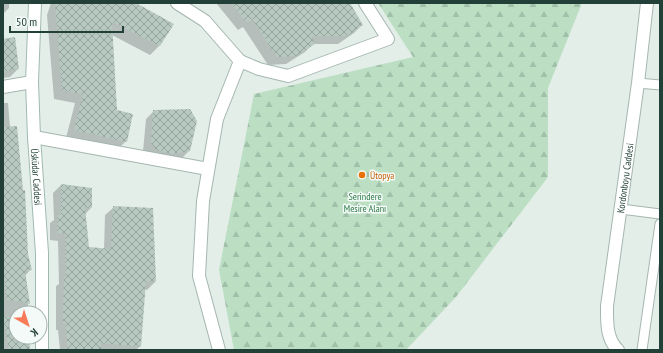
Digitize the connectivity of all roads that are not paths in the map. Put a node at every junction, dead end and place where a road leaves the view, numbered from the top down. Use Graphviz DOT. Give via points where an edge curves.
graph roads {
  1 [pos="35,3"];
  2 [pos="177,3"];
  3 [pos="365,3"];
  4 [pos="647,3"];
  5 [pos="240,61"];
  6 [pos="32,82"];
  7 [pos="638,83"];
  8 [pos="660,85"];
  9 [pos="3,87"];
  10 [pos="34,137"];
  11 [pos="208,169"];
  12 [pos="621,209"];
  13 [pos="660,214"];
  14 [pos="660,224"];
  15 [pos="42,350"];
  16 [pos="219,350"];
  17 [pos="618,350"];
  18 [pos="642,350"];
  1 -- 6 [label="street, Üsküdar Caddesi"];
  2 -- 5 [label="street" via="205,21"];
  3 -- 5 [label="street" via="388,39 288,76"];
  4 -- 7 [label="street, Kordonboyu Caddesi"];
  5 -- 11 [label="street" via="217,119"];
  6 -- 9 [label="street"];
  6 -- 10 [label="street, Üsküdar Caddesi"];
  7 -- 8 [label="lane"];
  7 -- 12 [label="street, Kordonboyu Caddesi"];
  10 -- 11 [label="street"];
  10 -- 15 [label="street, Üsküdar Caddesi" via="42,253"];
  11 -- 16 [label="street" via="203,201 199,276"];
  12 -- 13 [label="lane"];
  12 -- 17 [label="street, Kordonboyu Caddesi" via="607,306 609,334"];
  14 -- 18 [label="lane"];
}
